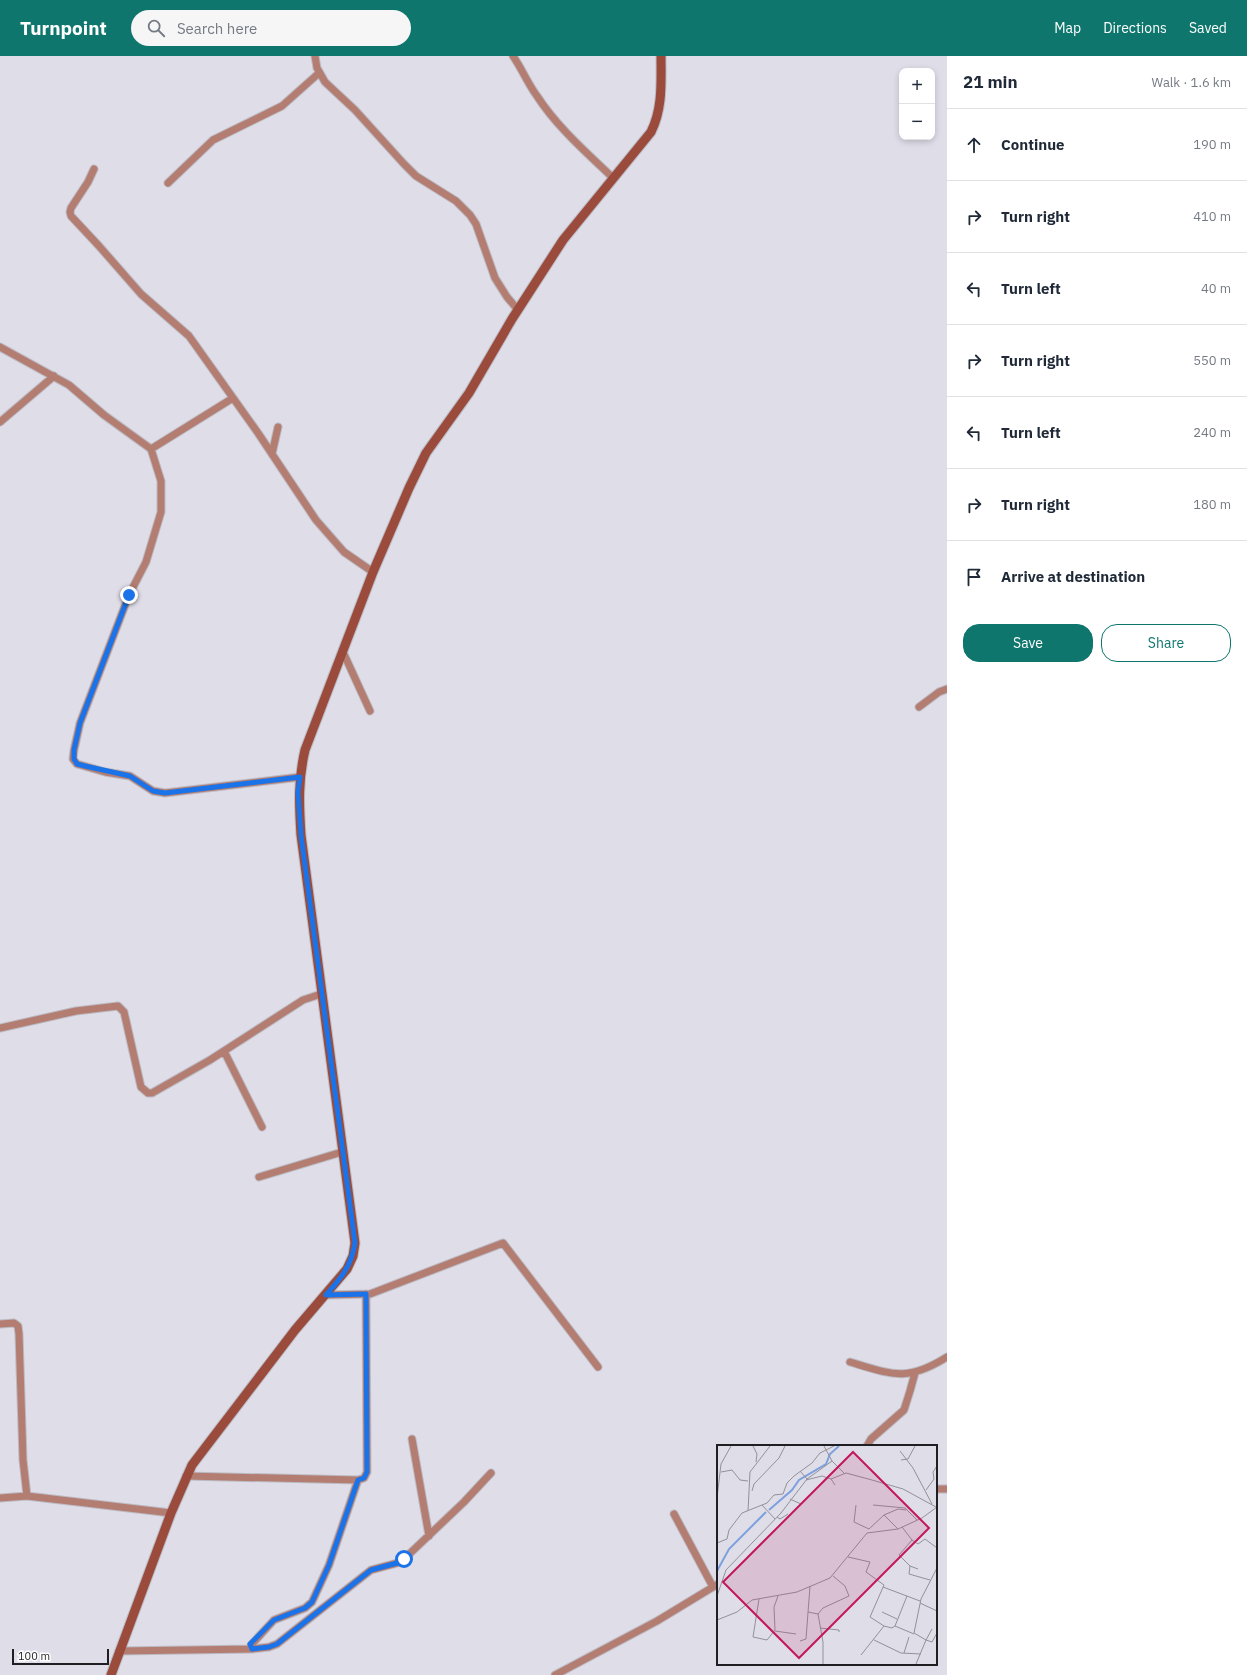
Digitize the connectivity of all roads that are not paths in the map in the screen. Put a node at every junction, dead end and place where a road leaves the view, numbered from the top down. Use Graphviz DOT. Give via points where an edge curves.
graph roads {
  1 [pos="315,56"];
  2 [pos="513,56"];
  3 [pos="661,56"];
  4 [pos="320,73"];
  5 [pos="94,169"];
  6 [pos="613,178"];
  7 [pos="168,183"];
  8 [pos="518,310"];
  9 [pos="0,347"];
  10 [pos="54,376"];
  11 [pos="233,398"];
  12 [pos="0,422"];
  13 [pos="278,427"];
  14 [pos="151,449"];
  15 [pos="272,454"];
  16 [pos="373,572"];
  17 [pos="342,652"];
  18 [pos="947,689"];
  19 [pos="919,707"];
  20 [pos="370,711"];
  21 [pos="300,777"];
  22 [pos="321,994"];
  23 [pos="0,1028"];
  24 [pos="224,1051"];
  25 [pos="262,1127"];
  26 [pos="342,1152"];
  27 [pos="259,1177"];
  28 [pos="366,1294"];
  29 [pos="326,1295"];
  30 [pos="0,1324"];
  31 [pos="947,1357"];
  32 [pos="850,1362"];
  33 [pos="598,1367"];
  34 [pos="915,1373"];
  35 [pos="412,1439"];
  36 [pos="868,1445"];
  37 [pos="491,1473"];
  38 [pos="186,1476"];
  39 [pos="358,1480"];
  40 [pos="27,1496"];
  41 [pos="0,1498"];
  42 [pos="171,1512"];
  43 [pos="674,1514"];
  44 [pos="428,1536"];
  45 [pos="715,1586"];
  46 [pos="252,1649"];
  47 [pos="119,1651"];
  48 [pos="111,1675"];
  49 [pos="555,1675"];
  1 -- 4 [label="street"];
  2 -- 6 [label="street" via="545,108 581,148"];
  3 -- 6 [label="street" via="661,88 656,122 651,132"];
  4 -- 7 [label="street" via="282,106 213,140"];
  4 -- 8 [label="street" via="325,82 355,110 416,176 456,201 470,215 476,224 495,278 506,297"];
  5 -- 11 [label="street" via="71,208 71,216 141,294 189,336"];
  6 -- 8 [label="street" via="564,240"];
  8 -- 16 [label="street" via="469,393 426,453"];
  9 -- 10 [label="street"];
  10 -- 12 [label="street"];
  10 -- 14 [label="street"];
  11 -- 14 [label="street"];
  11 -- 15 [label="street"];
  13 -- 15 [label="street"];
  14 -- 21 [label="street" via="161,481 161,512 146,562 129,595 80,723 74,759 77,764 130,776 153,791 165,793"];
  15 -- 16 [label="street" via="316,520 334,542 354,560"];
  16 -- 17 [label="street"];
  17 -- 20 [label="street"];
  17 -- 21 [label="street" via="305,750"];
  18 -- 19 [label="street"];
  21 -- 22 [label="street" via="298,792 301,835"];
  22 -- 24 [label="street" via="303,1000"];
  22 -- 26 [label="street"];
  23 -- 24 [label="street" via="76,1011 118,1006 124,1012 141,1087 148,1093"];
  24 -- 25 [label="street"];
  26 -- 27 [label="street"];
  26 -- 29 [label="street" via="355,1243 347,1270"];
  28 -- 29 [label="street"];
  28 -- 33 [label="street" via="503,1243"];
  28 -- 39 [label="street" via="367,1472 364,1478"];
  29 -- 38 [label="street" via="295,1330 231,1412"];
  30 -- 40 [label="street" via="14,1323 18,1326 23,1460"];
  31 -- 34 [label="street"];
  32 -- 34 [label="street" via="889,1374"];
  34 -- 36 [label="street" via="904,1410"];
  35 -- 44 [label="street"];
  37 -- 44 [label="street"];
  38 -- 39 [label="street"];
  38 -- 42 [label="street"];
  39 -- 46 [label="street" via="329,1565 312,1602 305,1608 274,1620 250,1644"];
  40 -- 41 [label="street"];
  40 -- 42 [label="street"];
  42 -- 47 [label="street"];
  43 -- 45 [label="street"];
  44 -- 46 [label="street" via="401,1562 371,1570 277,1644"];
  45 -- 49 [label="street" via="657,1621"];
  46 -- 47 [label="street"];
  47 -- 48 [label="street"];
}
